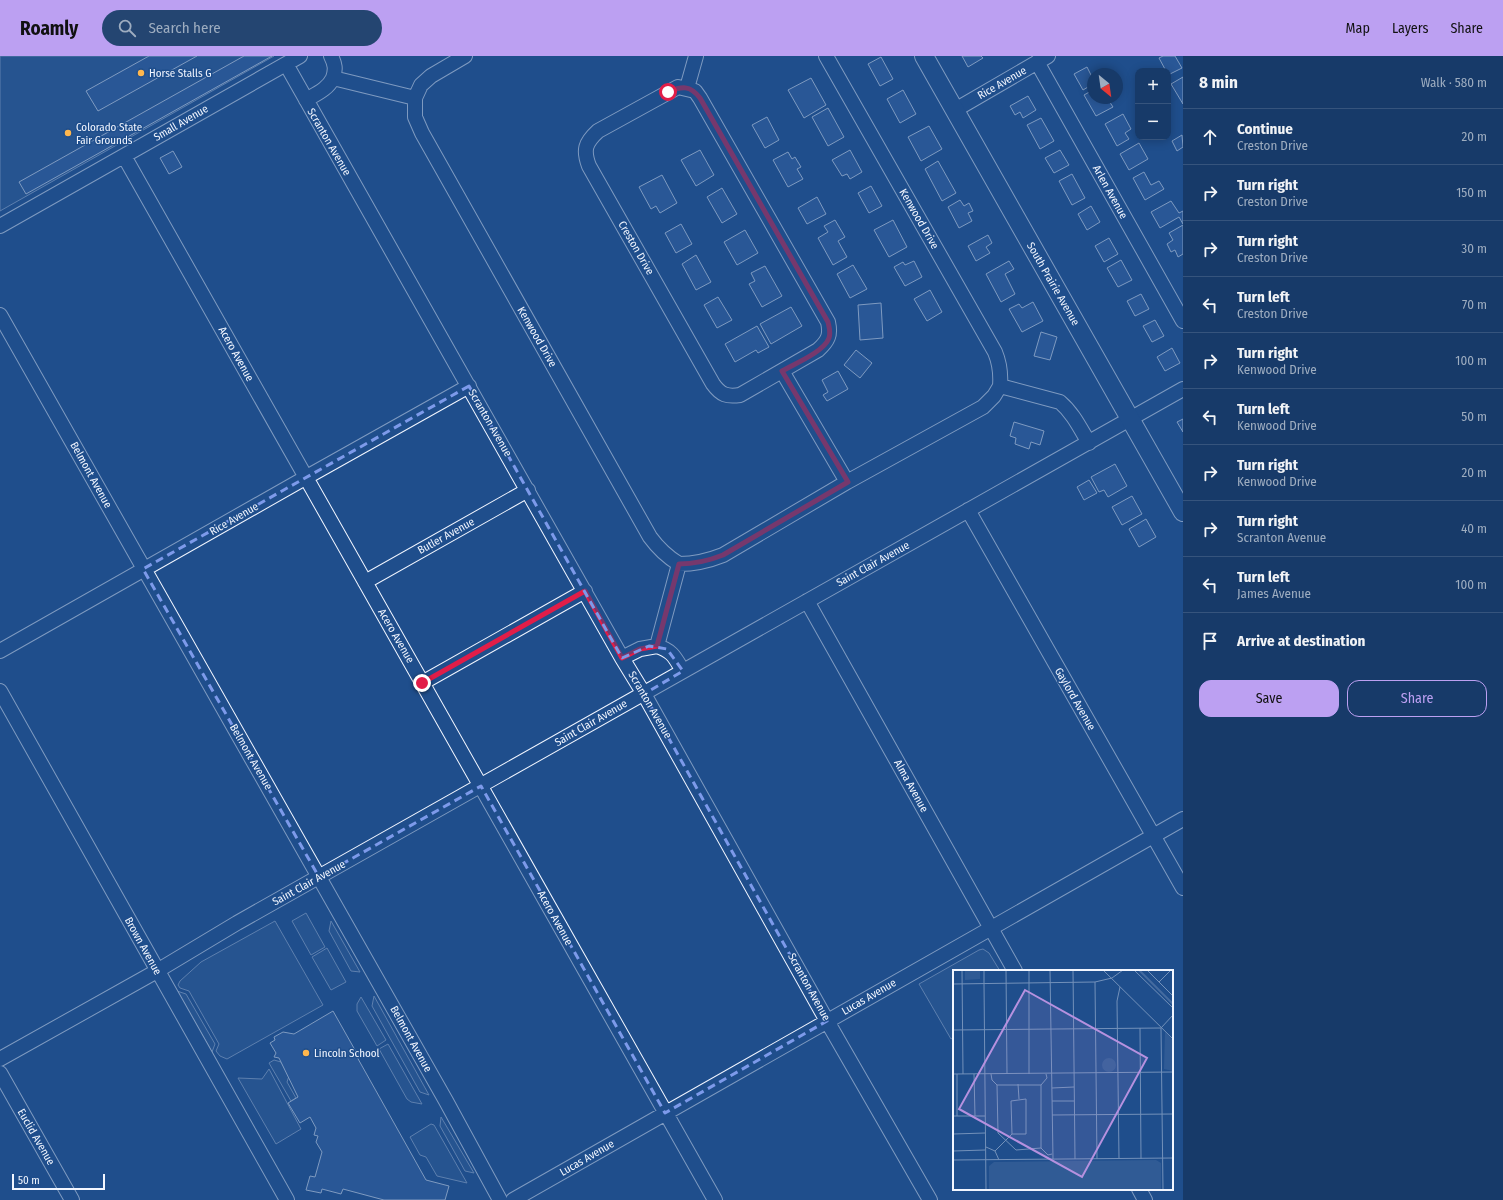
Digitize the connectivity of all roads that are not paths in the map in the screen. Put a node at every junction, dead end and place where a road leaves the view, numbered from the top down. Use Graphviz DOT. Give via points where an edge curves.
graph roads {
  1 [pos="300,56"];
  2 [pos="331,56"];
  3 [pos="465,56"];
  4 [pos="696,56"];
  5 [pos="826,56"];
  6 [pos="924,56"];
  7 [pos="1043,59"];
  8 [pos="286,64"];
  9 [pos="334,78"];
  10 [pos="687,88"];
  11 [pos="415,98"];
  12 [pos="306,100"];
  13 [pos="955,110"];
  14 [pos="124,156"];
  15 [pos="0,226"];
  16 [pos="0,315"];
  17 [pos="1183,321"];
  18 [pos="782,371"];
  19 [pos="469,386"];
  20 [pos="1000,386"];
  21 [pos="1183,389"];
  22 [pos="1130,419"];
  23 [pos="1089,443"];
  24 [pos="305,478"];
  25 [pos="848,482"];
  26 [pos="528,490"];
  27 [pos="968,510"];
  28 [pos="1183,512"];
  29 [pos="679,564"];
  30 [pos="144,569"];
  31 [pos="365,582"];
  32 [pos="585,591"];
  33 [pos="807,601"];
  34 [pos="657,646"];
  35 [pos="0,651"];
  36 [pos="622,658"];
  37 [pos="683,672"];
  38 [pos="422,683"];
  39 [pos="0,692"];
  40 [pos="644,694"];
  41 [pos="481,786"];
  42 [pos="1183,819"];
  43 [pos="1153,836"];
  44 [pos="319,877"];
  45 [pos="1183,888"];
  46 [pos="991,928"];
  47 [pos="1014,970"];
  48 [pos="157,971"];
  49 [pos="827,1021"];
  50 [pos="0,1059"];
  51 [pos="0,1073"];
  52 [pos="665,1113"];
  53 [pos="1140,1190"];
  54 [pos="72,1200"];
  55 [pos="287,1200"];
  56 [pos="500,1200"];
  57 [pos="513,1200"];
  58 [pos="715,1200"];
  59 [pos="930,1200"];
  60 [pos="1145,1200"];
  1 -- 8 [label="street, Small Avenue"];
  2 -- 9 [label="street" via="334,62"];
  3 -- 11 [label="street" via="431,76 421,85"];
  4 -- 10 [label="street"];
  5 -- 20 [label="street, Kenwood Drive" via="995,352 1001,376"];
  6 -- 13 [label="main road, South Prairie Avenue"];
  7 -- 13 [label="street, Rice Avenue"];
  7 -- 17 [label="street, Arlen Avenue"];
  8 -- 12 [label="street, Scranton Avenue"];
  8 -- 14 [label="street, Small Avenue"];
  9 -- 11 [label="street"];
  9 -- 12 [label="street" via="331,84"];
  10 -- 18 [label="street, Creston Drive" via="695,91 700,98 828,322 829,338 825,344"];
  10 -- 18 [label="street, Creston Drive" via="678,87 598,131 590,138 585,148 589,166 717,390 730,396 740,395"];
  11 -- 29 [label="street, Kenwood Drive" via="415,117 422,134 646,530 658,548"];
  12 -- 19 [label="street, Scranton Avenue"];
  13 -- 22 [label="main road, South Prairie Avenue"];
  14 -- 15 [label="street, Small Avenue"];
  14 -- 24 [label="street, Acero Avenue"];
  16 -- 30 [label="street, Belmont Avenue"];
  18 -- 25 [label="street"];
  19 -- 24 [label="street, Rice Avenue"];
  19 -- 26 [label="street, Scranton Avenue"];
  20 -- 23 [label="street" via="1060,402 1075,418"];
  20 -- 25 [label="street" via="983,407"];
  21 -- 22 [label="street, Saint Clair Avenue"];
  22 -- 23 [label="street, Saint Clair Avenue"];
  22 -- 28 [label="main road, South Prairie Avenue"];
  23 -- 27 [label="street, Saint Clair Avenue"];
  24 -- 30 [label="street, Rice Avenue"];
  24 -- 31 [label="street, Acero Avenue"];
  25 -- 29 [label="street" via="723,555 694,564"];
  26 -- 31 [label="street, Butler Avenue"];
  26 -- 32 [label="street, Scranton Avenue"];
  27 -- 33 [label="street, Saint Clair Avenue"];
  27 -- 43 [label="street, Gaylord Avenue"];
  29 -- 34 [label="street"];
  30 -- 35 [label="street, Rice Avenue"];
  30 -- 44 [label="street, Belmont Avenue"];
  31 -- 38 [label="street, Acero Avenue"];
  32 -- 36 [label="street, Scranton Avenue"];
  32 -- 38 [label="street"];
  33 -- 37 [label="street, Saint Clair Avenue"];
  33 -- 46 [label="street, Alma Avenue"];
  34 -- 36 [label="street" via="640,649"];
  34 -- 37 [label="street" via="673,654"];
  36 -- 40 [label="street, Scranton Avenue"];
  37 -- 40 [label="street, Saint Clair Avenue"];
  38 -- 41 [label="street, Acero Avenue"];
  39 -- 48 [label="street, Brown Avenue"];
  40 -- 41 [label="street, Saint Clair Avenue"];
  40 -- 49 [label="street, Scranton Avenue"];
  41 -- 44 [label="street, Saint Clair Avenue"];
  41 -- 52 [label="street, Acero Avenue"];
  42 -- 43 [label="street, Lucas Avenue"];
  43 -- 45 [label="street, Gaylord Avenue"];
  43 -- 46 [label="street, Lucas Avenue"];
  44 -- 48 [label="street, Saint Clair Avenue"];
  44 -- 56 [label="street, Belmont Avenue"];
  46 -- 47 [label="street, Alma Avenue"];
  46 -- 49 [label="street, Lucas Avenue"];
  48 -- 50 [label="street, Saint Clair Avenue"];
  48 -- 55 [label="street, Brown Avenue"];
  49 -- 52 [label="street, Lucas Avenue"];
  49 -- 59 [label="street, Scranton Avenue"];
  51 -- 54 [label="street, Euclid Avenue"];
  52 -- 57 [label="street, Lucas Avenue"];
  52 -- 58 [label="street, Acero Avenue"];
  53 -- 60 [label="street"];
}
